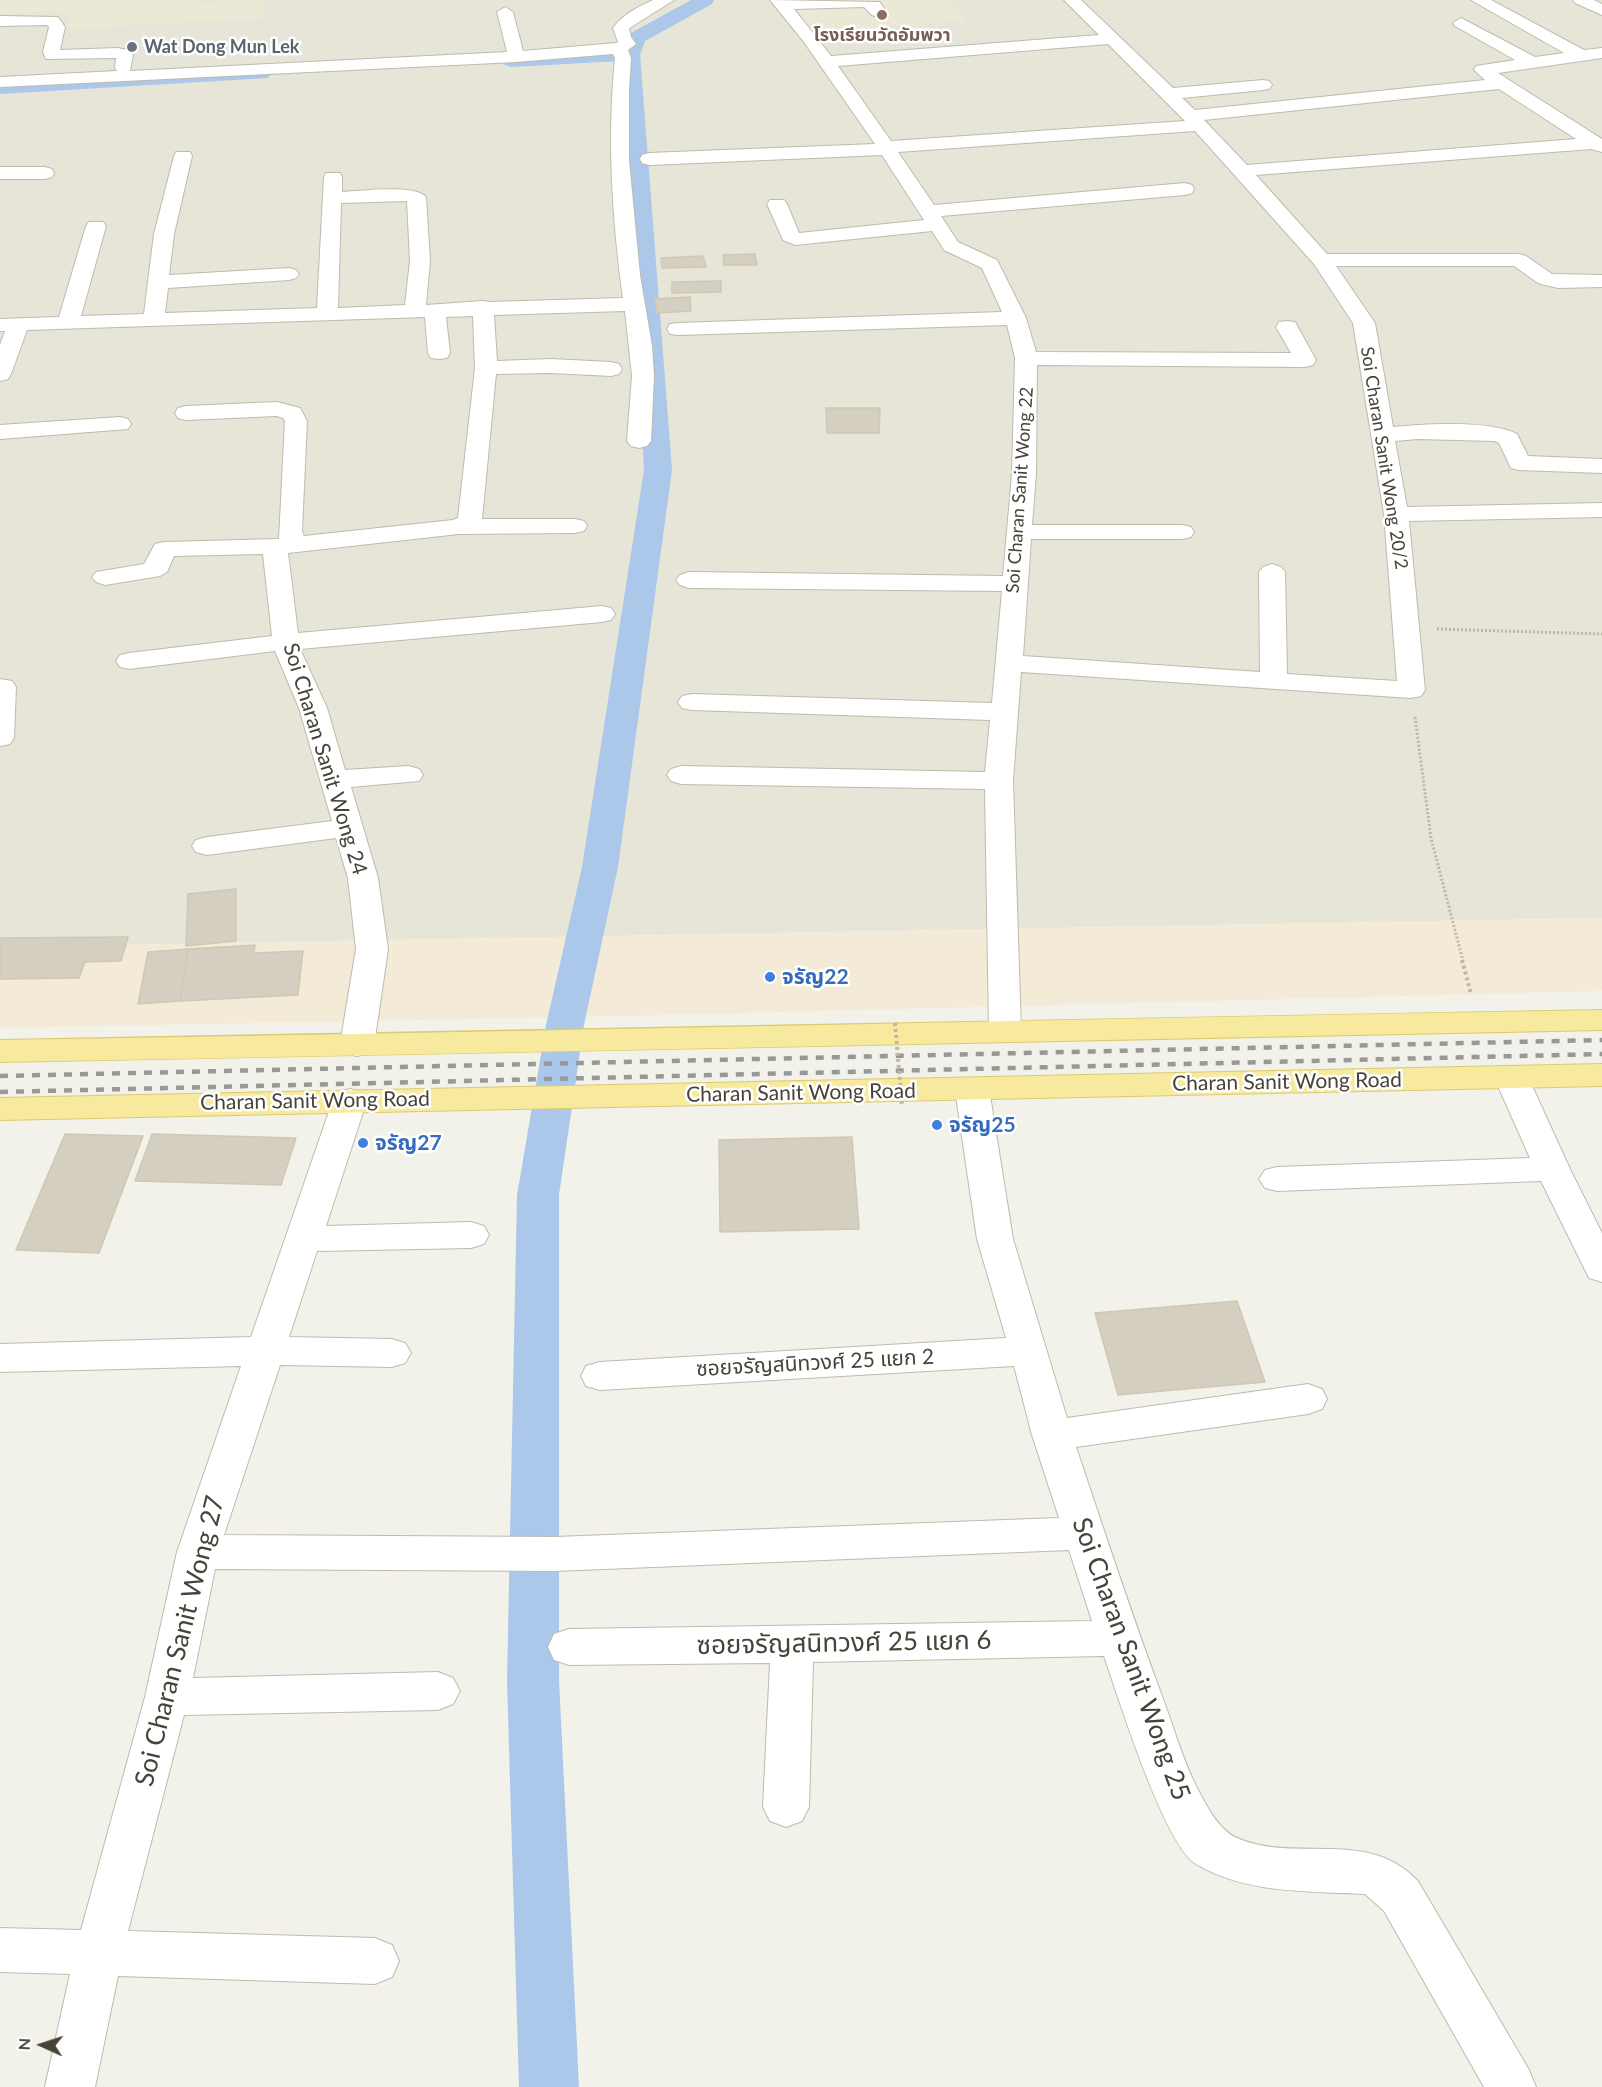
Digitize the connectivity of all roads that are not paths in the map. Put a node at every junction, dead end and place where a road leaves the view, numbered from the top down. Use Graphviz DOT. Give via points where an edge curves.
graph roads {
  1 [pos="666,0"];
  2 [pos="1072,0"];
  3 [pos="1479,0"];
  4 [pos="1581,0"];
  5 [pos="781,2"];
  6 [pos="1602,10"];
  7 [pos="505,12"];
  8 [pos="878,12"];
  9 [pos="0,21"];
  10 [pos="1461,23"];
  11 [pos="0,31"];
  12 [pos="60,34"];
  13 [pos="1113,39"];
  14 [pos="621,53"];
  15 [pos="1602,53"];
  16 [pos="1580,55"];
  17 [pos="516,57"];
  18 [pos="825,62"];
  19 [pos="1531,62"];
  20 [pos="123,68"];
  21 [pos="0,82"];
  22 [pos="1503,83"];
  23 [pos="1276,84"];
  24 [pos="1169,94"];
  25 [pos="1195,121"];
  26 [pos="1599,146"];
  27 [pos="887,148"];
  28 [pos="183,156"];
  29 [pos="649,159"];
  30 [pos="1242,171"];
  31 [pos="0,173"];
  32 [pos="45,173"];
  33 [pos="333,177"];
  34 [pos="1185,189"];
  35 [pos="332,198"];
  36 [pos="777,204"];
  37 [pos="933,218"];
  38 [pos="96,226"];
  39 [pos="1321,260"];
  40 [pos="289,274"];
  41 [pos="1602,281"];
  42 [pos="158,282"];
  43 [pos="634,303"];
  44 [pos="483,307"];
  45 [pos="425,309"];
  46 [pos="327,315"];
  47 [pos="1015,318"];
  48 [pos="158,320"];
  49 [pos="68,323"];
  50 [pos="9,325"];
  51 [pos="1287,327"];
  52 [pos="678,328"];
  53 [pos="439,353"];
  54 [pos="1026,358"];
  55 [pos="486,368"];
  56 [pos="611,369"];
  57 [pos="0,374"];
  58 [pos="186,413"];
  59 [pos="120,424"];
  60 [pos="0,432"];
  61 [pos="1382,435"];
  62 [pos="639,441"];
  63 [pos="1602,466"];
  64 [pos="1602,510"];
  65 [pos="1396,514"];
  66 [pos="459,526"];
  67 [pos="575,526"];
  68 [pos="1020,532"];
  69 [pos="1182,532"];
  70 [pos="290,544"];
  71 [pos="1272,572"];
  72 [pos="105,577"];
  73 [pos="690,580"];
  74 [pos="1014,584"];
  75 [pos="602,614"];
  76 [pos="286,642"];
  77 [pos="129,662"];
  78 [pos="1009,663"];
  79 [pos="1274,681"];
  80 [pos="0,687"];
  81 [pos="692,702"];
  82 [pos="1006,712"];
  83 [pos="0,738"];
  84 [pos="409,775"];
  85 [pos="681,775"];
  86 [pos="334,780"];
  87 [pos="999,781"];
  88 [pos="347,828"];
  89 [pos="207,846"];
  90 [pos="1602,1020"];
  91 [pos="1005,1031"];
  92 [pos="357,1045"];
  93 [pos="0,1051"];
  94 [pos="1602,1075"];
  95 [pos="1511,1077"];
  96 [pos="972,1089"];
  97 [pos="350,1100"];
  98 [pos="0,1108"];
  99 [pos="1552,1169"];
  100 [pos="1277,1179"];
  101 [pos="471,1235"];
  102 [pos="303,1239"];
  103 [pos="1602,1269"];
  104 [pos="266,1351"];
  105 [pos="1029,1351"];
  106 [pos="392,1353"];
  107 [pos="0,1358"];
  108 [pos="600,1376"];
  109 [pos="1308,1400"];
  110 [pos="1052,1435"];
  111 [pos="1085,1533"];
  112 [pos="198,1552"];
  113 [pos="1119,1638"];
  114 [pos="792,1646"];
  115 [pos="569,1647"];
  116 [pos="438,1692"];
  117 [pos="166,1697"];
  118 [pos="786,1807"];
  119 [pos="0,1950"];
  120 [pos="99,1954"];
  121 [pos="375,1961"];
  122 [pos="70,2087"];
  123 [pos="1511,2087"];
  1 -- 14 [label="street" via="624,24 623,38 628,44"];
  2 -- 13 [label="street, Soi Charan Sanit Wong 20/2"];
  3 -- 16 [label="street"];
  4 -- 6 [label="street"];
  5 -- 8 [label="street" via="866,2 874,4"];
  5 -- 18 [label="street, Soi Charan Sanit Wong 22"];
  7 -- 17 [label="street"];
  9 -- 12 [label="street" via="52,20"];
  10 -- 19 [label="street"];
  11 -- 12 [label="street"];
  12 -- 20 [label="street" via="52,55 118,53 125,55"];
  13 -- 18 [label="street"];
  13 -- 24 [label="street, Soi Charan Sanit Wong 20/2"];
  14 -- 17 [label="street"];
  14 -- 43 [label="street" via="620,160"];
  15 -- 16 [label="street"];
  16 -- 19 [label="street"];
  17 -- 21 [label="street"];
  18 -- 27 [label="street, Soi Charan Sanit Wong 22"];
  19 -- 22 [label="street" via="1482,70"];
  22 -- 25 [label="street"];
  22 -- 26 [label="street"];
  23 -- 24 [label="street"];
  24 -- 25 [label="street, Soi Charan Sanit Wong 20/2"];
  25 -- 27 [label="street"];
  25 -- 30 [label="street, Soi Charan Sanit Wong 20/2"];
  26 -- 30 [label="street"];
  27 -- 29 [label="street"];
  27 -- 37 [label="street, Soi Charan Sanit Wong 22"];
  28 -- 42 [label="street" via="164,234"];
  30 -- 39 [label="street, Soi Charan Sanit Wong 20/2"];
  31 -- 32 [label="street"];
  33 -- 35 [label="street"];
  34 -- 37 [label="street"];
  35 -- 45 [label="street" via="415,196"];
  35 -- 46 [label="street"];
  36 -- 37 [label="street" via="790,236 795,239"];
  37 -- 47 [label="street, Soi Charan Sanit Wong 22" via="951,246 990,264"];
  38 -- 49 [label="street"];
  39 -- 41 [label="street" via="1506,259 1519,260 1545,279 1558,282"];
  39 -- 61 [label="street, Soi Charan Sanit Wong 20/2" via="1364,323"];
  40 -- 42 [label="street"];
  42 -- 48 [label="street"];
  43 -- 44 [label="street"];
  43 -- 62 [label="street" via="643,376"];
  44 -- 45 [label="street"];
  44 -- 55 [label="street"];
  45 -- 46 [label="street"];
  45 -- 53 [label="street"];
  46 -- 48 [label="street"];
  47 -- 52 [label="street"];
  47 -- 54 [label="street, Soi Charan Sanit Wong 22"];
  48 -- 49 [label="street"];
  49 -- 50 [label="street"];
  50 -- 57 [label="street"];
  51 -- 54 [label="street" via="1305,360"];
  54 -- 68 [label="street, Soi Charan Sanit Wong 22" via="1027,418"];
  55 -- 56 [label="street"];
  55 -- 66 [label="street" via="470,516 469,521"];
  58 -- 70 [label="street" via="277,409 292,413 296,421"];
  59 -- 60 [label="street"];
  61 -- 63 [label="street" via="1499,434 1509,439 1519,463"];
  61 -- 65 [label="street, Soi Charan Sanit Wong 20/2"];
  64 -- 65 [label="street"];
  65 -- 79 [label="street, Soi Charan Sanit Wong 20/2" via="1411,690"];
  66 -- 67 [label="street"];
  66 -- 70 [label="street"];
  68 -- 69 [label="street"];
  68 -- 74 [label="street, Soi Charan Sanit Wong 22"];
  70 -- 72 [label="street" via="164,549 158,567 151,572"];
  70 -- 76 [label="street, Soi Charan Sanit Wong 24" via="275,551"];
  71 -- 79 [label="street"];
  73 -- 74 [label="street"];
  74 -- 78 [label="street, Soi Charan Sanit Wong 22"];
  75 -- 76 [label="street" via="463,623"];
  76 -- 77 [label="street"];
  76 -- 86 [label="street, Soi Charan Sanit Wong 24" via="313,708"];
  78 -- 79 [label="street"];
  78 -- 82 [label="street, Soi Charan Sanit Wong 22"];
  80 -- 83 [label="street"];
  81 -- 82 [label="street"];
  82 -- 87 [label="street, Soi Charan Sanit Wong 22"];
  84 -- 86 [label="street"];
  85 -- 87 [label="street"];
  86 -- 88 [label="street, Soi Charan Sanit Wong 24"];
  87 -- 91 [label="street, Soi Charan Sanit Wong 22"];
  88 -- 89 [label="street"];
  88 -- 92 [label="street, Soi Charan Sanit Wong 24" via="363,878 372,949"];
  90 -- 91 [label="main road"];
  91 -- 92 [label="main road"];
  92 -- 93 [label="main road"];
  94 -- 95 [label="main road, Charan Sanit Wong Road"];
  95 -- 96 [label="main road, Charan Sanit Wong Road"];
  95 -- 99 [label="street"];
  96 -- 97 [label="main road, Charan Sanit Wong Road"];
  96 -- 105 [label="street, Soi Charan Sanit Wong 25" via="995,1239"];
  97 -- 98 [label="main road, Charan Sanit Wong Road"];
  97 -- 102 [label="street, Soi Charan Sanit Wong 27"];
  99 -- 100 [label="street"];
  99 -- 103 [label="street"];
  101 -- 102 [label="street"];
  102 -- 104 [label="street, Soi Charan Sanit Wong 27"];
  104 -- 106 [label="street"];
  104 -- 107 [label="street"];
  104 -- 112 [label="street, Soi Charan Sanit Wong 27"];
  105 -- 108 [label="street, ซอยจรัญสนิทวงศ์ 25 แยก 2"];
  105 -- 110 [label="street, Soi Charan Sanit Wong 25"];
  109 -- 110 [label="street"];
  110 -- 111 [label="street, Soi Charan Sanit Wong 25"];
  111 -- 112 [label="street" via="555,1554"];
  111 -- 113 [label="street, Soi Charan Sanit Wong 25"];
  112 -- 117 [label="street, Soi Charan Sanit Wong 27"];
  113 -- 114 [label="street, ซอยจรัญสนิทวงศ์ 25 แยก 6"];
  113 -- 123 [label="street, Soi Charan Sanit Wong 25" via="1175,1791 1210,1848 1233,1859 1267,1867 1371,1873 1388,1882 1401,1896"];
  114 -- 115 [label="street, ซอยจรัญสนิทวงศ์ 25 แยก 6"];
  114 -- 118 [label="street"];
  116 -- 117 [label="street"];
  117 -- 120 [label="street, Soi Charan Sanit Wong 27"];
  119 -- 120 [label="street"];
  120 -- 121 [label="street"];
  120 -- 122 [label="street, Soi Charan Sanit Wong 27"];
}
